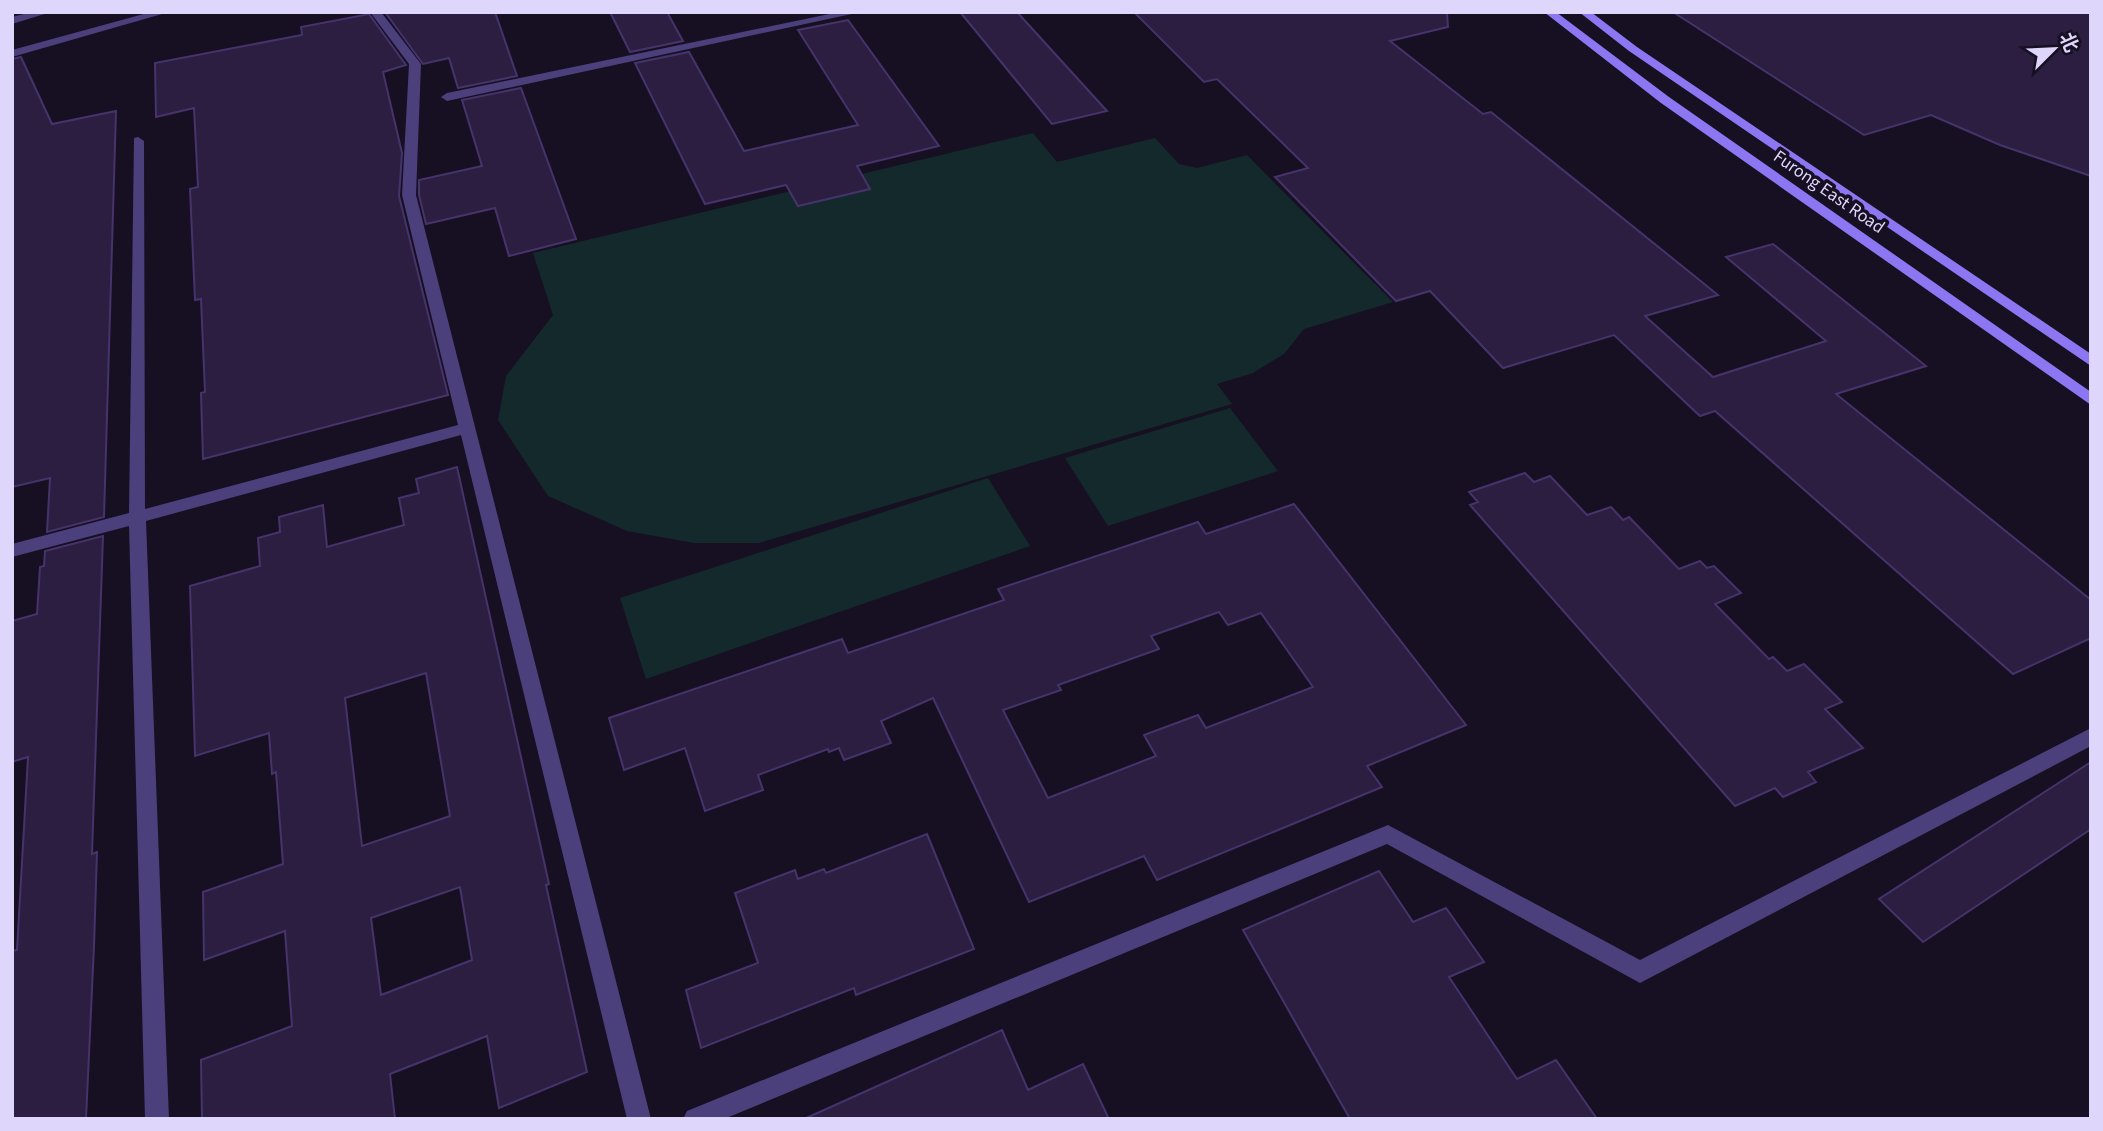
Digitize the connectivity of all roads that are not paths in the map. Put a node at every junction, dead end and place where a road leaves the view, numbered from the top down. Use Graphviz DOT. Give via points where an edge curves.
graph roads {
  1 [pos="46,12"];
  2 [pos="164,12"];
  3 [pos="376,12"];
  4 [pos="856,12"];
  5 [pos="1549,12"];
  6 [pos="1584,12"];
  7 [pos="12,21"];
  8 [pos="12,54"];
  9 [pos="447,97"];
  10 [pos="138,141"];
  11 [pos="2091,361"];
  12 [pos="2091,400"];
  13 [pos="467,428"];
  14 [pos="137,517"];
  15 [pos="12,551"];
  16 [pos="2091,736"];
  17 [pos="157,1119"];
  18 [pos="639,1119"];
  19 [pos="695,1119"];
  1 -- 7 [label="street"];
  2 -- 8 [label="street"];
  3 -- 13 [label="street" via="415,64 409,195"];
  4 -- 9 [label="street"];
  5 -- 12 [label="main road, Furong East Road" via="1665,100"];
  6 -- 11 [label="main road, Furong East Road"];
  10 -- 14 [label="street"];
  13 -- 14 [label="street"];
  13 -- 18 [label="street"];
  14 -- 15 [label="street"];
  14 -- 17 [label="street"];
  16 -- 19 [label="street" via="1640,972 1388,834"];
}
